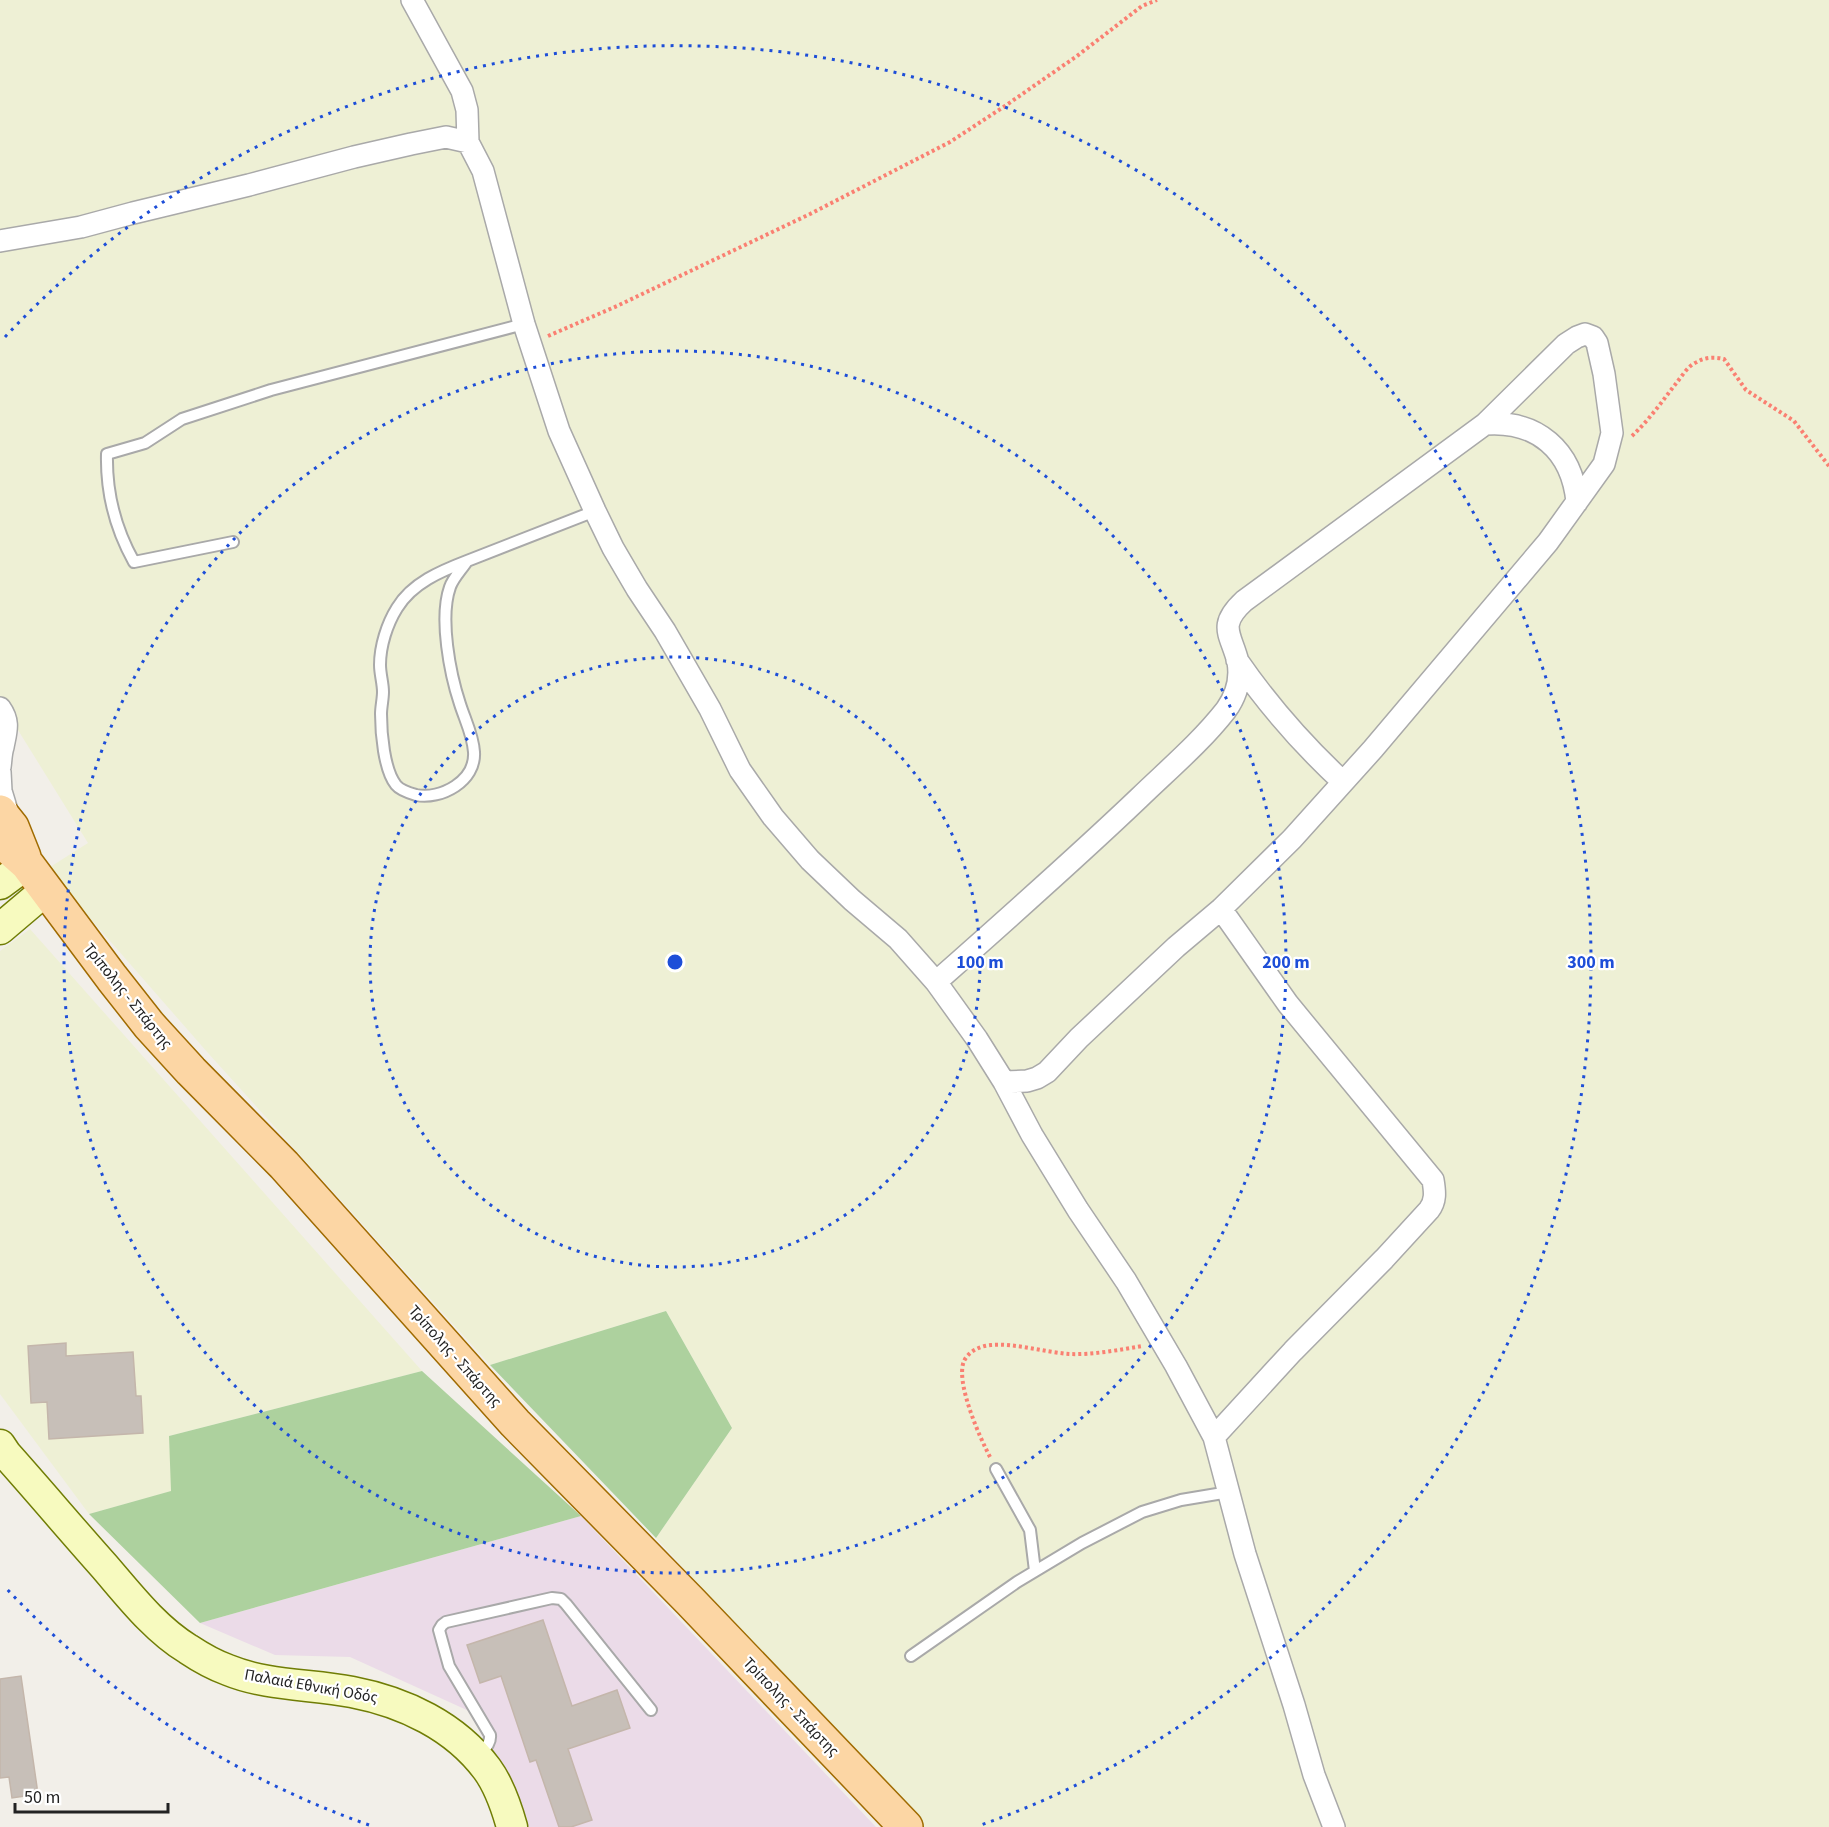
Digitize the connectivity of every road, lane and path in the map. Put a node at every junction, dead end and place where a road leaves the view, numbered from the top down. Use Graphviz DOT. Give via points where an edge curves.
graph roads {
  1 [pos="412,0"];
  2 [pos="1157,0"];
  3 [pos="468,142"];
  4 [pos="0,241"];
  5 [pos="527,334"];
  6 [pos="1485,424"];
  7 [pos="1604,464"];
  8 [pos="1829,466"];
  9 [pos="1577,502"];
  10 [pos="595,512"];
  11 [pos="233,542"];
  12 [pos="467,561"];
  13 [pos="1237,660"];
  14 [pos="0,708"];
  15 [pos="2,747"];
  16 [pos="0,767"];
  17 [pos="0,772"];
  18 [pos="1343,782"];
  19 [pos="4,826"];
  20 [pos="36,877"];
  21 [pos="0,884"];
  22 [pos="1221,909"];
  23 [pos="2,925"];
  24 [pos="936,982"];
  25 [pos="1004,1082"];
  26 [pos="1162,1343"];
  27 [pos="1214,1437"];
  28 [pos="0,1445"];
  29 [pos="996,1468"];
  30 [pos="1229,1492"];
  31 [pos="1035,1571"];
  32 [pos="911,1656"];
  33 [pos="651,1710"];
  34 [pos="477,1758"];
  35 [pos="512,1827"];
  36 [pos="906,1827"];
  37 [pos="1334,1827"];
  1 -- 3 [label="street" via="462,91"];
  2 -- 5 [label="path" via="1142,6 1077,56 950,142 617,306"];
  3 -- 4 [label="street" via="446,137 411,144 81,227"];
  3 -- 5 [label="street" via="483,171"];
  5 -- 10 [label="street" via="559,431"];
  5 -- 11 [label="lane" via="260,394 182,419 145,443 107,454 111,509 134,562"];
  6 -- 7 [label="street" via="1566,344 1585,334 1597,343 1604,374 1612,433"];
  6 -- 9 [label="street" via="1518,426 1547,441 1572,474"];
  6 -- 13 [label="street" via="1234,610 1228,627"];
  7 -- 8 [label="path" via="1648,421 1696,362 1717,358 1724,359 1746,390 1794,422"];
  7 -- 9 [label="street"];
  9 -- 18 [label="street" via="1548,542"];
  10 -- 12 [label="lane"];
  10 -- 24 [label="street" via="710,710 740,770 773,818 810,860 898,939"];
  12 -- 12 [label="lane" via="450,587 445,628 459,702 471,736 472,764 453,788 434,795 414,795 396,786 388,770 381,716 380,664 384,642 389,623 408,594 448,568"];
  13 -- 18 [label="street" via="1275,712"];
  13 -- 24 [label="street" via="1234,696 1205,734 1080,855"];
  14 -- 15 [label="street" via="8,723"];
  15 -- 16 [label="street"];
  17 -- 19 [label="street"];
  18 -- 22 [label="street"];
  19 -- 20 [label="main road, Τρίπολης - Σπάρτης"];
  20 -- 21 [label="main road"];
  20 -- 23 [label="main road"];
  20 -- 36 [label="main road, Τρίπολης - Σπάρτης" via="149,1025 190,1071 284,1165 515,1423"];
  22 -- 25 [label="street" via="1176,947 1047,1072 1027,1081"];
  22 -- 27 [label="street" via="1287,1004 1433,1180 1435,1197 1433,1205 1392,1251"];
  24 -- 25 [label="street"];
  25 -- 26 [label="street" via="1032,1135"];
  26 -- 27 [label="street"];
  26 -- 29 [label="path" via="1072,1354 988,1345 969,1354 962,1368 964,1387 979,1436"];
  27 -- 30 [label="street"];
  28 -- 34 [label="main road, Παλαιά Εθνική Οδός" via="127,1593 184,1647 228,1670 261,1680 387,1700 445,1728"];
  29 -- 31 [label="lane" via="1030,1530"];
  30 -- 31 [label="lane" via="1142,1512"];
  30 -- 37 [label="street" via="1314,1775"];
  31 -- 32 [label="lane"];
  33 -- 34 [label="lane" via="561,1599 446,1622 439,1630 449,1666 491,1740"];
  34 -- 35 [label="main road, Παλαιά Εθνική Οδός" via="488,1771"];
}
